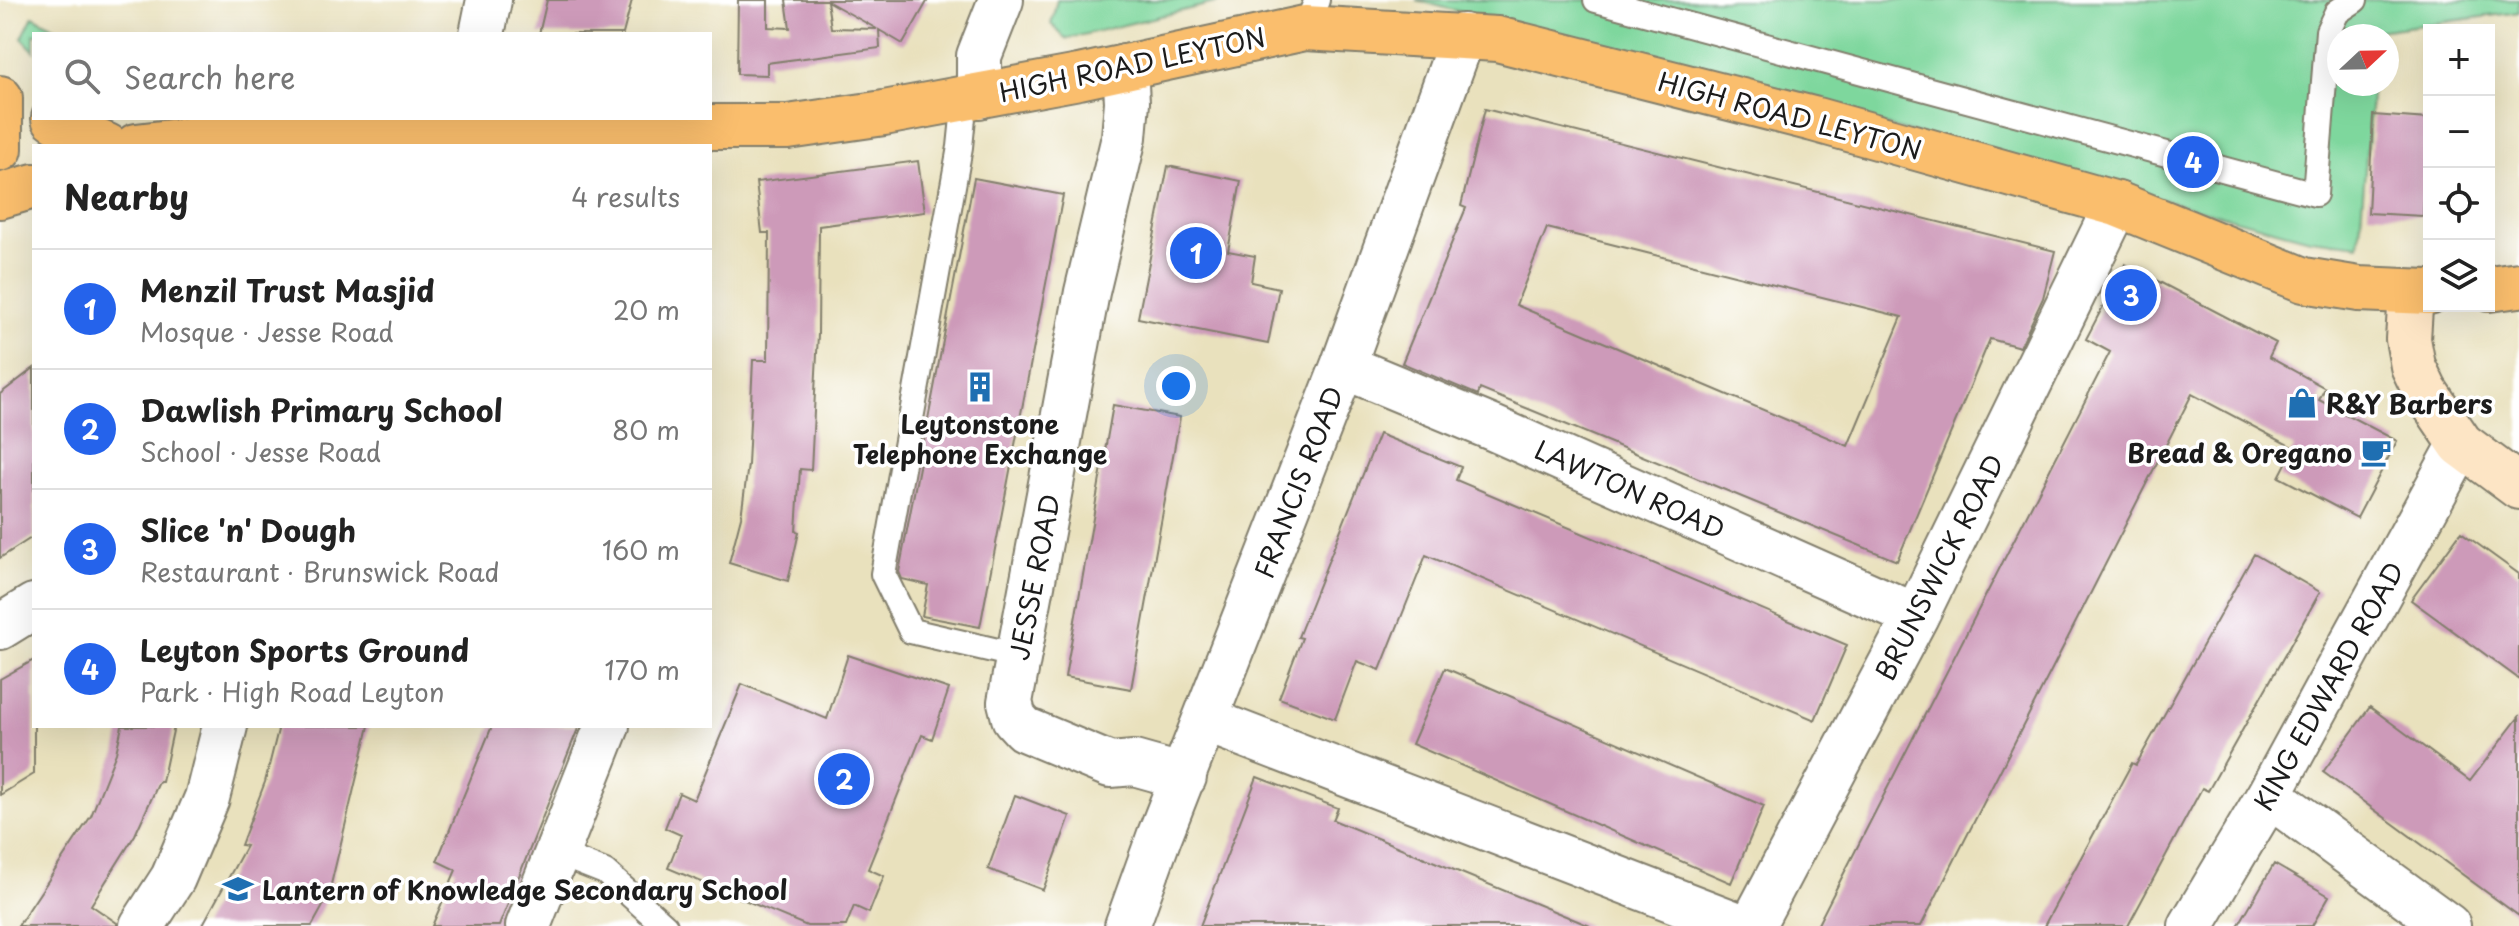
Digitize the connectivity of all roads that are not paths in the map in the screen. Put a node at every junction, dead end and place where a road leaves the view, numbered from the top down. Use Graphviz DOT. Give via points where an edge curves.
graph roads {
  1 [pos="489,0"];
  2 [pos="1001,0"];
  3 [pos="1596,0"];
  4 [pos="2355,0"];
  5 [pos="1311,14"];
  6 [pos="482,32"];
  7 [pos="1463,36"];
  8 [pos="1125,67"];
  9 [pos="0,71"];
  10 [pos="972,97"];
  11 [pos="0,98"];
  12 [pos="32,98"];
  13 [pos="57,120"];
  14 [pos="464,123"];
  15 [pos="703,136"];
  16 [pos="408,137"];
  17 [pos="258,138"];
  18 [pos="102,144"];
  19 [pos="166,144"];
  20 [pos="0,149"];
  21 [pos="32,187"];
  22 [pos="0,196"];
  23 [pos="2117,204"];
  24 [pos="2519,285"];
  25 [pos="2495,288"];
  26 [pos="2420,292"];
  27 [pos="1343,366"];
  28 [pos="2461,444"];
  29 [pos="2519,487"];
  30 [pos="32,607"];
  31 [pos="1916,616"];
  32 [pos="0,627"];
  33 [pos="1019,656"];
  34 [pos="1206,720"];
  35 [pos="224,728"];
  36 [pos="606,728"];
  37 [pos="1184,777"];
  38 [pos="2269,795"];
  39 [pos="557,853"];
  40 [pos="142,926"];
  41 [pos="528,926"];
  42 [pos="665,926"];
  43 [pos="1127,926"];
  44 [pos="1741,926"];
  45 [pos="1752,926"];
  46 [pos="2191,926"];
  47 [pos="2448,926"];
  1 -- 6 [label="street"];
  2 -- 10 [label="street" via="979,56"];
  3 -- 4 [label="lane" via="2315,194 2328,31 2337,12"];
  5 -- 7 [label="main road, HIGH ROAD LEYTON"];
  5 -- 8 [label="main road, HIGH ROAD LEYTON"];
  7 -- 23 [label="main road, HIGH ROAD LEYTON" via="1497,39 1813,119"];
  7 -- 27 [label="street, FRANCIS ROAD"];
  8 -- 10 [label="main road, HIGH ROAD LEYTON"];
  8 -- 33 [label="street, JESSE ROAD" via="1124,137 1087,292"];
  9 -- 12 [label="main road"];
  10 -- 15 [label="main road, HIGH ROAD LEYTON"];
  10 -- 33 [label="lane" via="883,574 911,631"];
  11 -- 20 [label="main road"];
  13 -- 18 [label="main road"];
  14 -- 15 [label="main road, HIGH ROAD LEYTON"];
  14 -- 16 [label="main road, HIGH ROAD LEYTON"];
  16 -- 17 [label="main road, HIGH ROAD LEYTON" via="298,127"];
  17 -- 19 [label="main road, HIGH ROAD LEYTON"];
  21 -- 22 [label="main road"];
  23 -- 26 [label="main road, HIGH ROAD LEYTON" via="2304,280"];
  23 -- 31 [label="street, BRUNSWICK ROAD"];
  24 -- 25 [label="main road"];
  26 -- 28 [label="street" via="2408,339 2413,366"];
  27 -- 31 [label="street, LAWTON ROAD"];
  27 -- 34 [label="street, FRANCIS ROAD"];
  28 -- 29 [label="street"];
  28 -- 38 [label="street, KING EDWARD ROAD"];
  30 -- 32 [label="street"];
  31 -- 45 [label="street, BRUNSWICK ROAD"];
  33 -- 37 [label="street, JESSE ROAD" via="1010,702 1024,729 1110,765 1134,763"];
  34 -- 37 [label="street, FRANCIS ROAD"];
  34 -- 44 [label="street"];
  35 -- 40 [label="street" via="207,798 173,878"];
  36 -- 39 [label="street"];
  37 -- 43 [label="street, FRANCIS ROAD"];
  38 -- 46 [label="street, KING EDWARD ROAD"];
  38 -- 47 [label="street"];
  39 -- 41 [label="street"];
  39 -- 42 [label="lane" via="605,872"];
}
